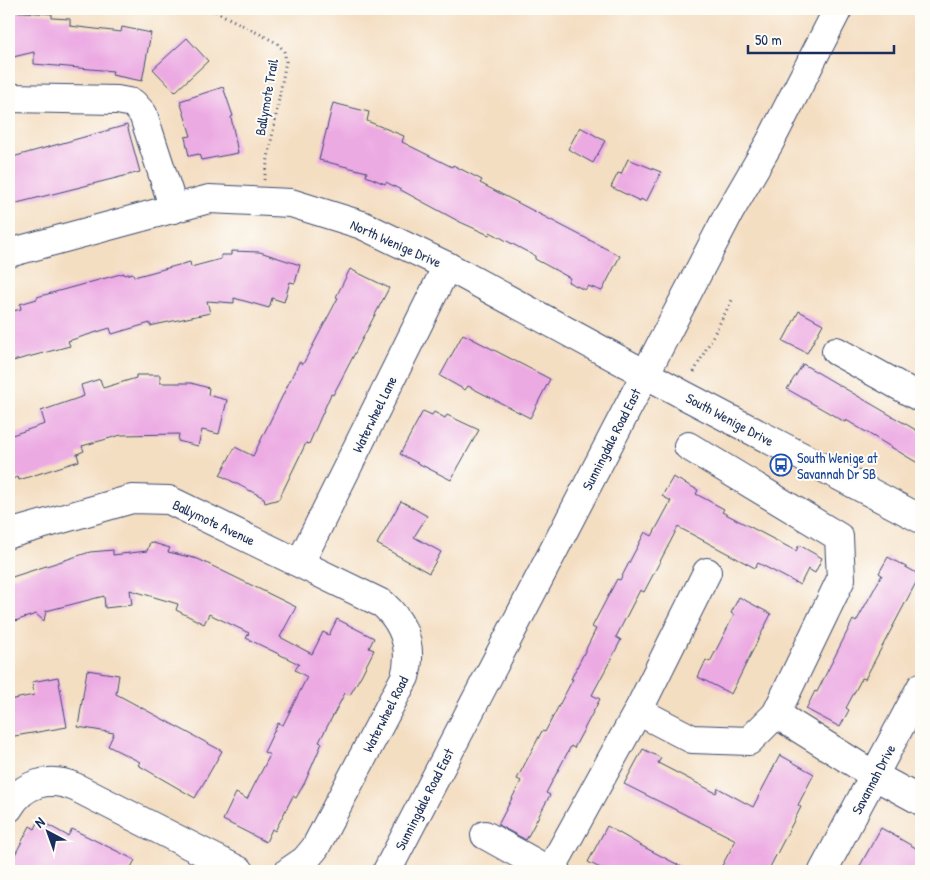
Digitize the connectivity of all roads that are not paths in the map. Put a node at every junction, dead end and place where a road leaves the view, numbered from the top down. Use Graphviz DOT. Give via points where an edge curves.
graph roads {
  1 [pos="838,9"];
  2 [pos="9,98"];
  3 [pos="174,209"];
  4 [pos="9,253"];
  5 [pos="447,266"];
  6 [pos="836,351"];
  7 [pos="645,374"];
  8 [pos="921,398"];
  9 [pos="688,446"];
  10 [pos="921,519"];
  11 [pos="9,534"];
  12 [pos="300,563"];
  13 [pos="707,572"];
  14 [pos="921,687"];
  15 [pos="638,711"];
  16 [pos="776,714"];
  17 [pos="875,776"];
  18 [pos="921,800"];
  19 [pos="9,808"];
  20 [pos="485,835"];
  21 [pos="240,871"];
  22 [pos="289,871"];
  23 [pos="387,871"];
  24 [pos="550,871"];
  25 [pos="823,871"];
  1 -- 7 [label="street, Sunningdale Road East"];
  2 -- 3 [label="street" via="133,103 143,114"];
  3 -- 4 [label="street, North Wenige Drive"];
  3 -- 5 [label="street, North Wenige Drive" via="209,200 291,203 362,225"];
  5 -- 7 [label="street, North Wenige Drive"];
  5 -- 12 [label="street, Waterwheel Lane"];
  6 -- 8 [label="street"];
  7 -- 10 [label="street, South Wenige Drive"];
  7 -- 23 [label="street, Sunningdale Road East"];
  9 -- 16 [label="street" via="839,537 841,580"];
  11 -- 12 [label="street, Ballymote Avenue" via="132,499 169,500"];
  12 -- 22 [label="street, Waterwheel Road" via="383,604 402,628 409,657 401,686 315,848"];
  13 -- 15 [label="street"];
  14 -- 17 [label="street, Savannah Drive"];
  15 -- 16 [label="street" via="692,738 749,742"];
  15 -- 24 [label="street"];
  16 -- 17 [label="street"];
  17 -- 18 [label="street"];
  17 -- 25 [label="street, Savannah Drive"];
  19 -- 21 [label="street" via="17,796 30,787 52,781 68,784"];
  20 -- 24 [label="street"];
}
